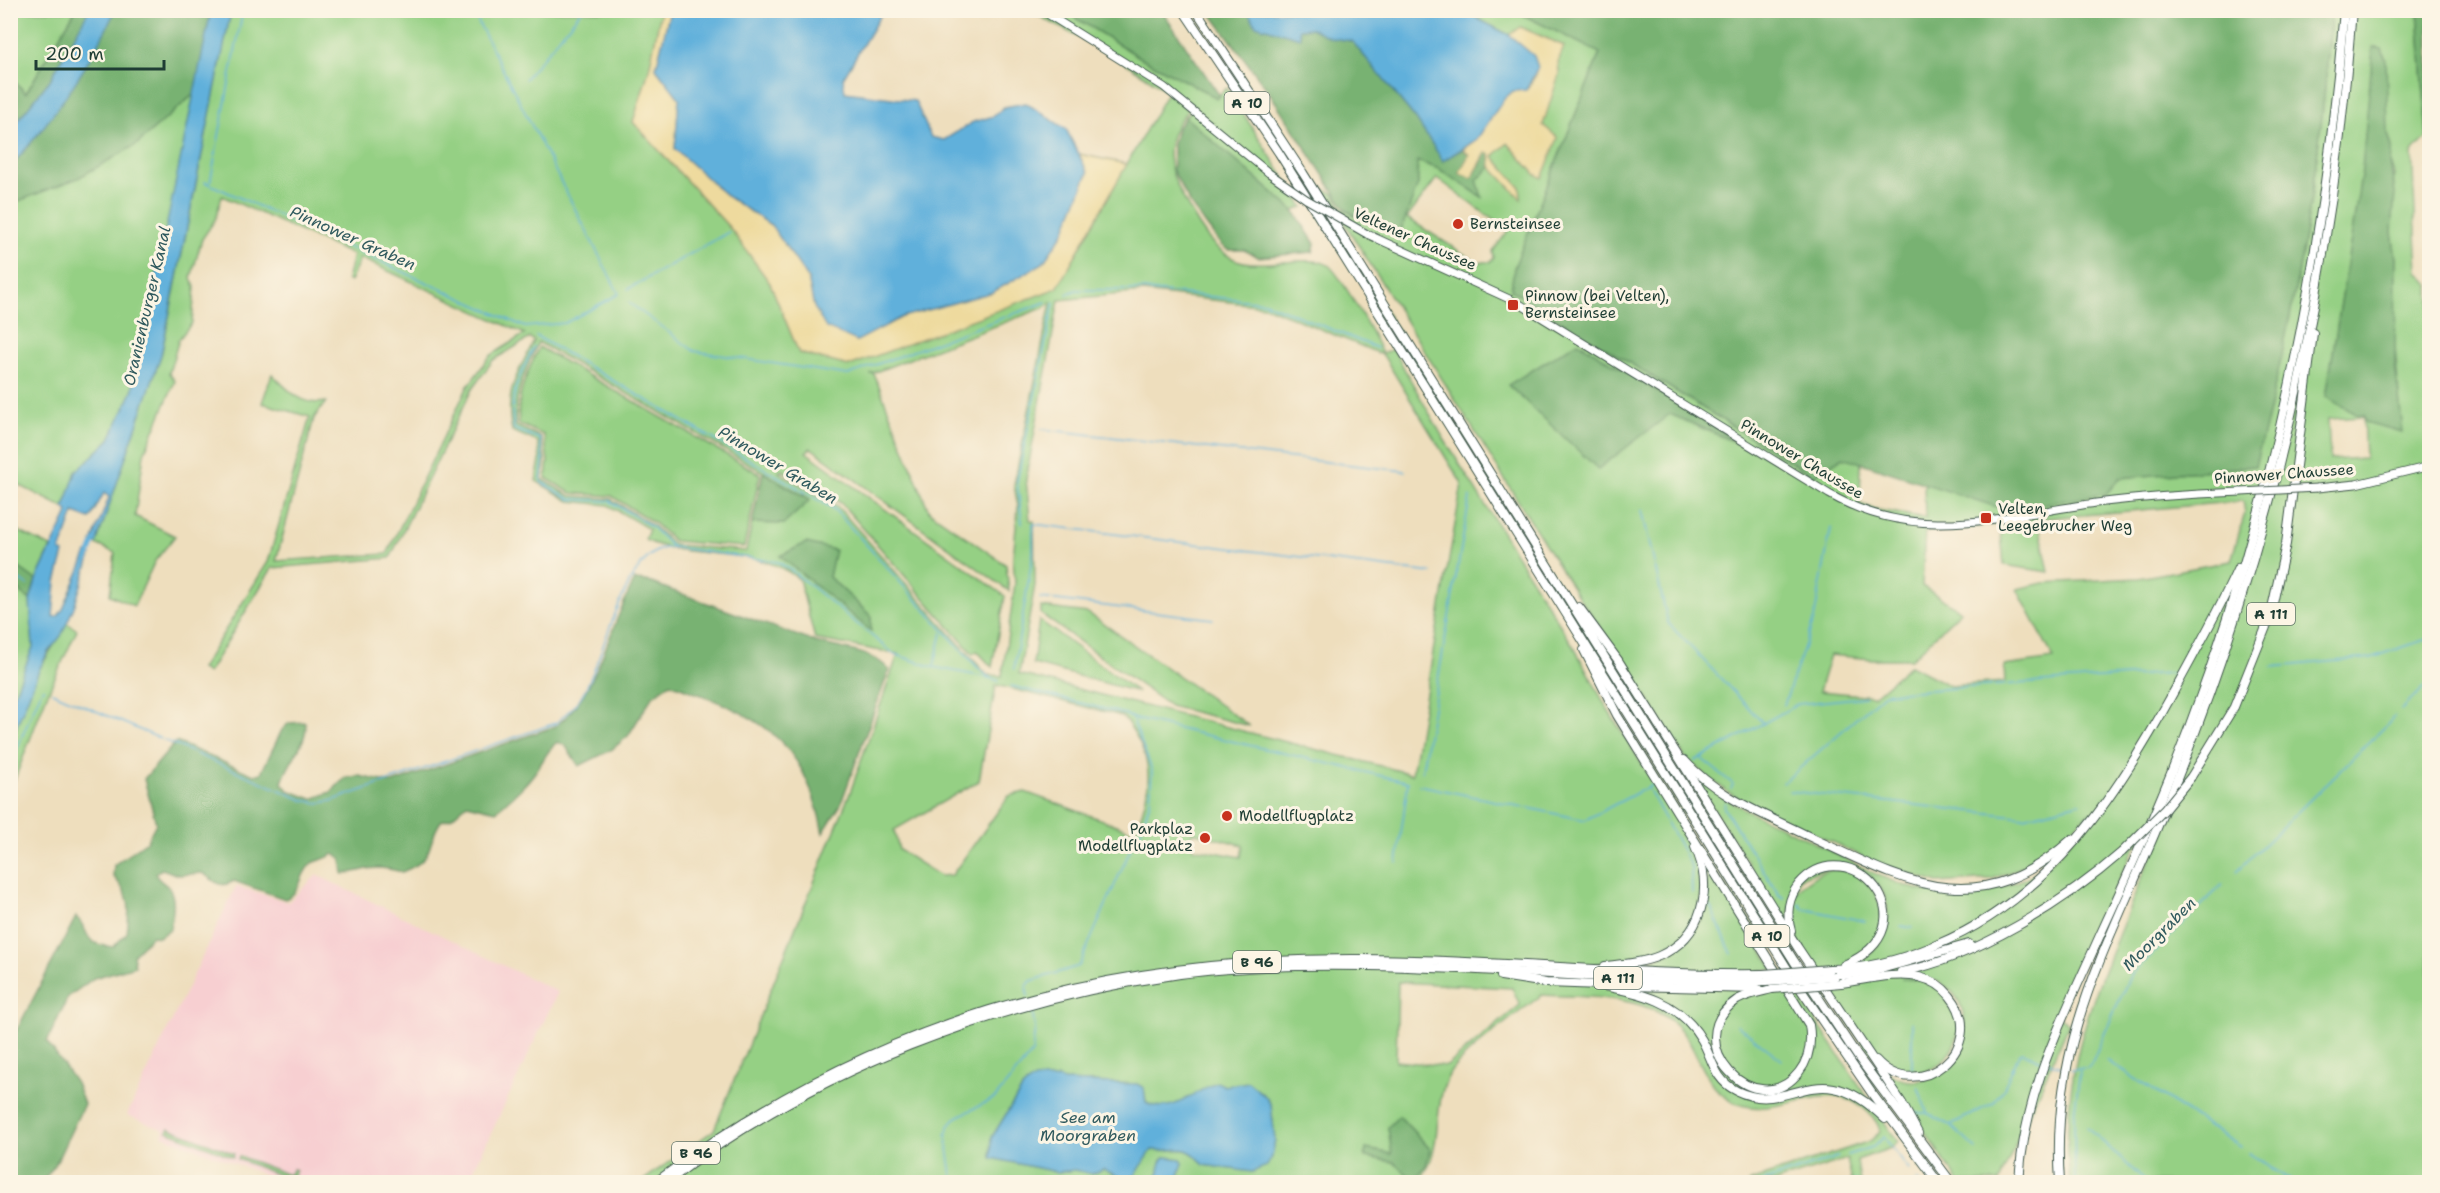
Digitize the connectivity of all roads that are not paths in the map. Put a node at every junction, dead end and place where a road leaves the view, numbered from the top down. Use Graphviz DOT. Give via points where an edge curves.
graph roads {
  1 [pos="1041,10"];
  2 [pos="1183,10"];
  3 [pos="1196,10"];
  4 [pos="2344,10"];
  5 [pos="2352,10"];
  6 [pos="1484,285"];
  7 [pos="2313,313"];
  8 [pos="2430,466"];
  9 [pos="2250,543"];
  10 [pos="1556,579"];
  11 [pos="1571,622"];
  12 [pos="1650,711"];
  13 [pos="1668,796"];
  14 [pos="2096,816"];
  15 [pos="2005,930"];
  16 [pos="1798,948"];
  17 [pos="1469,969"];
  18 [pos="1583,969"];
  19 [pos="1835,976"];
  20 [pos="1817,977"];
  21 [pos="1877,978"];
  22 [pos="1767,981"];
  23 [pos="1598,985"];
  24 [pos="1030,1001"];
  25 [pos="1846,1022"];
  26 [pos="1904,1138"];
  27 [pos="1929,1155"];
  28 [pos="656,1182"];
  29 [pos="668,1182"];
  30 [pos="1938,1182"];
  31 [pos="1951,1182"];
  32 [pos="2019,1182"];
  33 [pos="2060,1182"];
  1 -- 6 [label="main road, Veltener Chaussee, bridge" via="1164,87 1306,199 1367,234"];
  2 -- 11 [label="highway, A 10" via="1285,163"];
  3 -- 10 [label="highway, A 10" via="1303,173"];
  4 -- 9 [label="highway, A 111" via="2329,165 2308,297 2282,422"];
  5 -- 7 [label="highway, A 111" via="2337,164"];
  6 -- 8 [label="main road, Pinnower Chaussee, bridge" via="1829,494 1885,518 1952,524 2107,502 2356,484"];
  7 -- 15 [label="highway, A 111, bridge" via="2312,351 2286,544 2270,618 2247,682 2191,777 2165,809 2122,852 2062,899"];
  7 -- 33 [label="highway" via="2271,497 2234,622 2179,774 2087,987 2064,1076 2058,1123"];
  9 -- 14 [label="highway, A 111" via="2165,708"];
  9 -- 32 [label="highway" via="2214,657 2159,803 2046,1055 2025,1130"];
  10 -- 12 [label="highway" via="1606,642"];
  10 -- 27 [label="highway, A 10" via="1794,961"];
  11 -- 13 [label="highway" via="1601,687"];
  11 -- 26 [label="highway, A 10" via="1795,981"];
  12 -- 14 [label="highway" via="1688,764 1725,795 1890,874 1923,885 1967,888 2014,877 2055,854"];
  12 -- 16 [label="highway"];
  13 -- 18 [label="highway" via="1703,867 1705,894 1696,922 1682,941 1659,956"];
  13 -- 22 [label="highway" via="1809,1024 1810,1051 1799,1073 1777,1086 1757,1088 1727,1072 1718,1054 1716,1035 1722,1016 1732,1004"];
  14 -- 19 [label="highway, A 111" via="2044,875 1980,924 1918,952"];
  15 -- 19 [label="highway, A 111" via="1920,959"];
  15 -- 21 [label="highway" via="1932,966"];
  16 -- 19 [label="highway" via="1788,911 1801,882 1829,867 1847,868 1865,876 1884,902 1884,930 1866,955"];
  16 -- 20 [label="highway"];
  17 -- 22 [label="highway, A 111" via="1680,981"];
  17 -- 23 [label="highway" via="1546,983"];
  17 -- 24 [label="highway, B 96" via="1314,966 1182,974"];
  18 -- 22 [label="highway, A 111"];
  18 -- 24 [label="highway, B 96" via="1397,959 1304,959 1185,966 1109,978"];
  19 -- 20 [label="highway, A 111, bridge"];
  19 -- 21 [label="highway"];
  19 -- 22 [label="highway, bridge"];
  19 -- 22 [label="highway, A 111, bridge"];
  20 -- 22 [label="highway, A 111, bridge"];
  20 -- 25 [label="highway"];
  21 -- 25 [label="highway" via="1922,978 1948,993 1961,1017 1962,1036 1955,1053 1941,1068 1924,1076 1898,1075 1879,1064"];
  22 -- 23 [label="highway"];
  23 -- 26 [label="highway" via="1649,995 1682,1014 1703,1042 1715,1072 1738,1092 1763,1097 1806,1087 1843,1089 1868,1102"];
  24 -- 28 [label="highway, B 96" via="916,1035 850,1064 737,1126"];
  24 -- 29 [label="highway, B 96" via="918,1042 853,1071 752,1125"];
  25 -- 27 [label="highway" via="1902,1103"];
  26 -- 30 [label="highway, A 10"];
  27 -- 31 [label="highway, A 10"];
}
